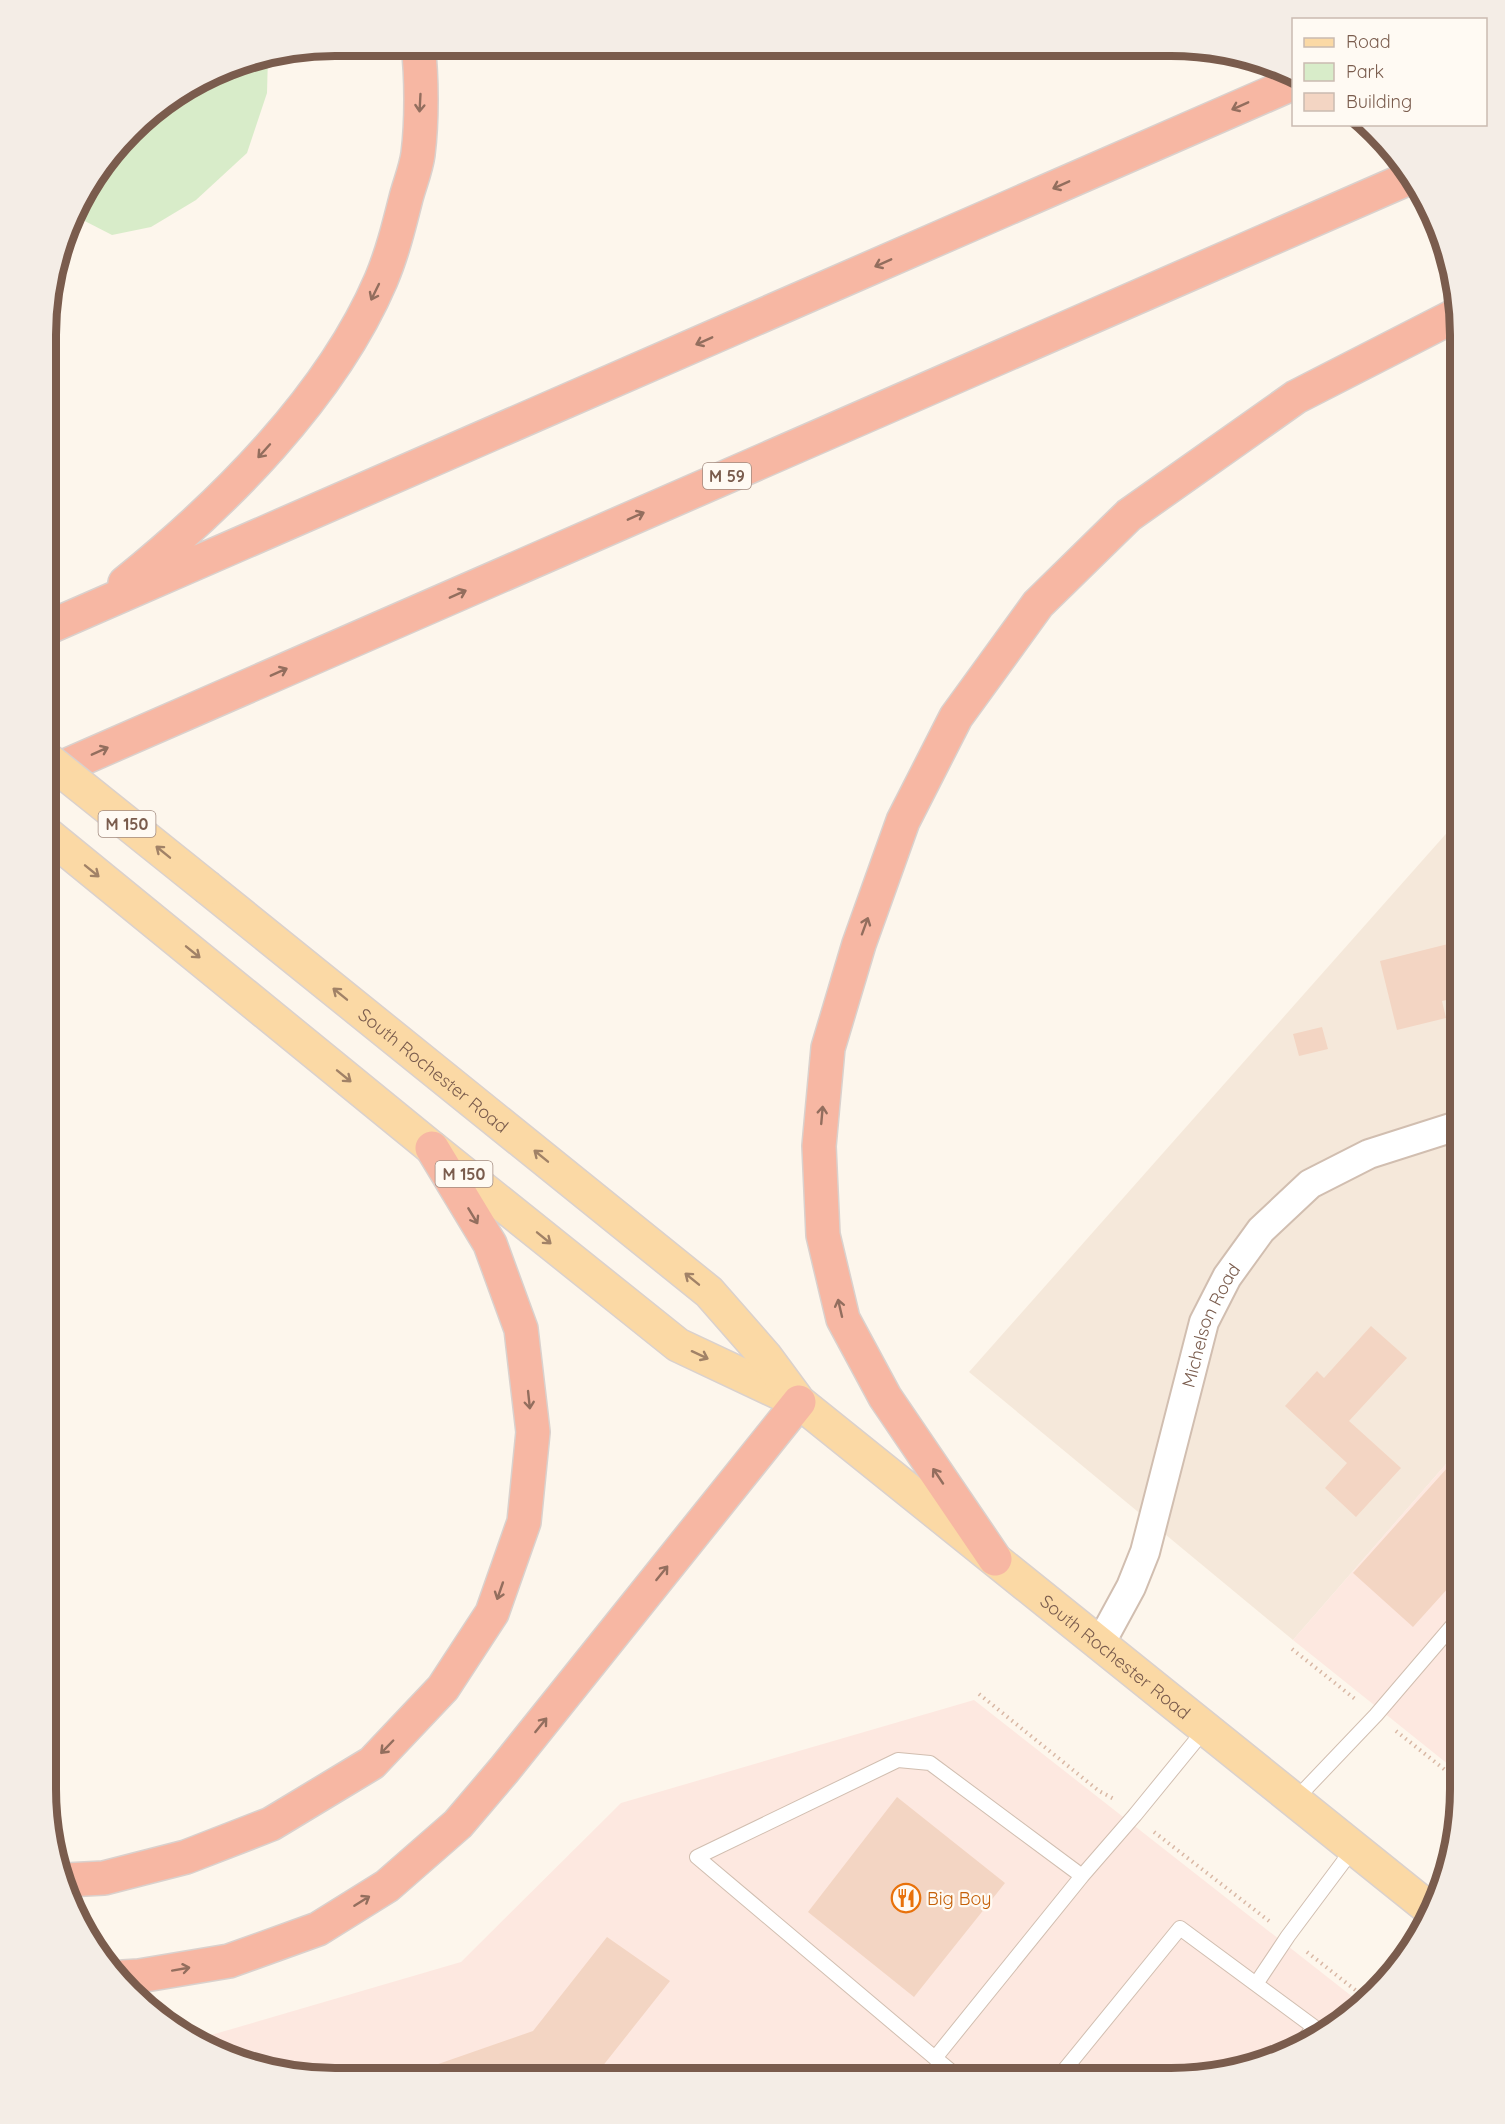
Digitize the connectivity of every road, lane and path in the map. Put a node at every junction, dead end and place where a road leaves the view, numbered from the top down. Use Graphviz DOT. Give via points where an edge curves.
graph roads {
  1 [pos="420,56"];
  2 [pos="1292,83"];
  3 [pos="1404,180"];
  4 [pos="1449,319"];
  5 [pos="93,608"];
  6 [pos="56,624"];
  7 [pos="56,766"];
  8 [pos="56,770"];
  9 [pos="56,841"];
  10 [pos="1450,1128"];
  11 [pos="432,1148"];
  12 [pos="799,1402"];
  13 [pos="994,1559"];
  14 [pos="1450,1629"];
  15 [pos="1100,1644"];
  16 [pos="1292,1649"];
  17 [pos="979,1694"];
  18 [pos="1359,1702"];
  19 [pos="1206,1728"];
  20 [pos="1393,1728"];
  21 [pos="1450,1774"];
  22 [pos="1295,1800"];
  23 [pos="1116,1801"];
  24 [pos="1154,1832"];
  25 [pos="1353,1848"];
  26 [pos="1082,1876"];
  27 [pos="70,1880"];
  28 [pos="1424,1905"];
  29 [pos="1268,1920"];
  30 [pos="1307,1952"];
  31 [pos="128,1977"];
  32 [pos="1256,1984"];
  33 [pos="1360,1994"];
  34 [pos="1312,2030"];
  35 [pos="935,2058"];
  36 [pos="947,2068"];
  37 [pos="1066,2068"];
  1 -- 5 [label="highway, one-way" via="418,154 381,280 358,326 330,371 262,454 190,527"];
  2 -- 5 [label="highway, one-way"];
  8 -- 3 [label="highway, M 59, one-way"];
  13 -- 4 [label="highway, one-way" via="885,1397 843,1319 823,1235 819,1146 828,1048 859,944 903,821 956,717 1038,604 1129,515 1296,398"];
  5 -- 6 [label="highway"];
  12 -- 7 [label="main road, South Rochester Road / M 150, one-way, bridge" via="709,1292"];
  9 -- 11 [label="main road, South Rochester Road / M 150, one-way"];
  10 -- 15 [label="street, Michelson Road" via="1369,1154 1310,1184 1261,1230 1227,1277 1204,1322 1145,1552"];
  11 -- 12 [label="main road, South Rochester Road / M 150, one-way" via="678,1345"];
  11 -- 27 [label="highway, one-way" via="490,1244 521,1329 533,1432 524,1522 492,1613 443,1688 372,1763 271,1824 186,1857 104,1878"];
  12 -- 13 [label="main road, South Rochester Road"];
  31 -- 12 [label="highway, one-way" via="229,1961 318,1929 387,1886 459,1824"];
  13 -- 15 [label="main road, South Rochester Road"];
  14 -- 22 [label="lane" via="1376,1715"];
  15 -- 19 [label="main road, South Rochester Road"];
  16 -- 18 [label="path"];
  17 -- 23 [label="path"];
  19 -- 22 [label="main road, South Rochester Road"];
  19 -- 26 [label="lane"];
  20 -- 21 [label="path"];
  22 -- 25 [label="main road, South Rochester Road"];
  24 -- 29 [label="path"];
  25 -- 28 [label="main road, South Rochester Road"];
  25 -- 32 [label="lane"];
  26 -- 35 [label="lane"];
  26 -- 35 [label="lane" via="930,1762 898,1760 697,1857"];
  30 -- 33 [label="path"];
  32 -- 34 [label="lane" via="1314,2027"];
  32 -- 37 [label="lane" via="1180,1928"];
  35 -- 36 [label="lane"];
}
